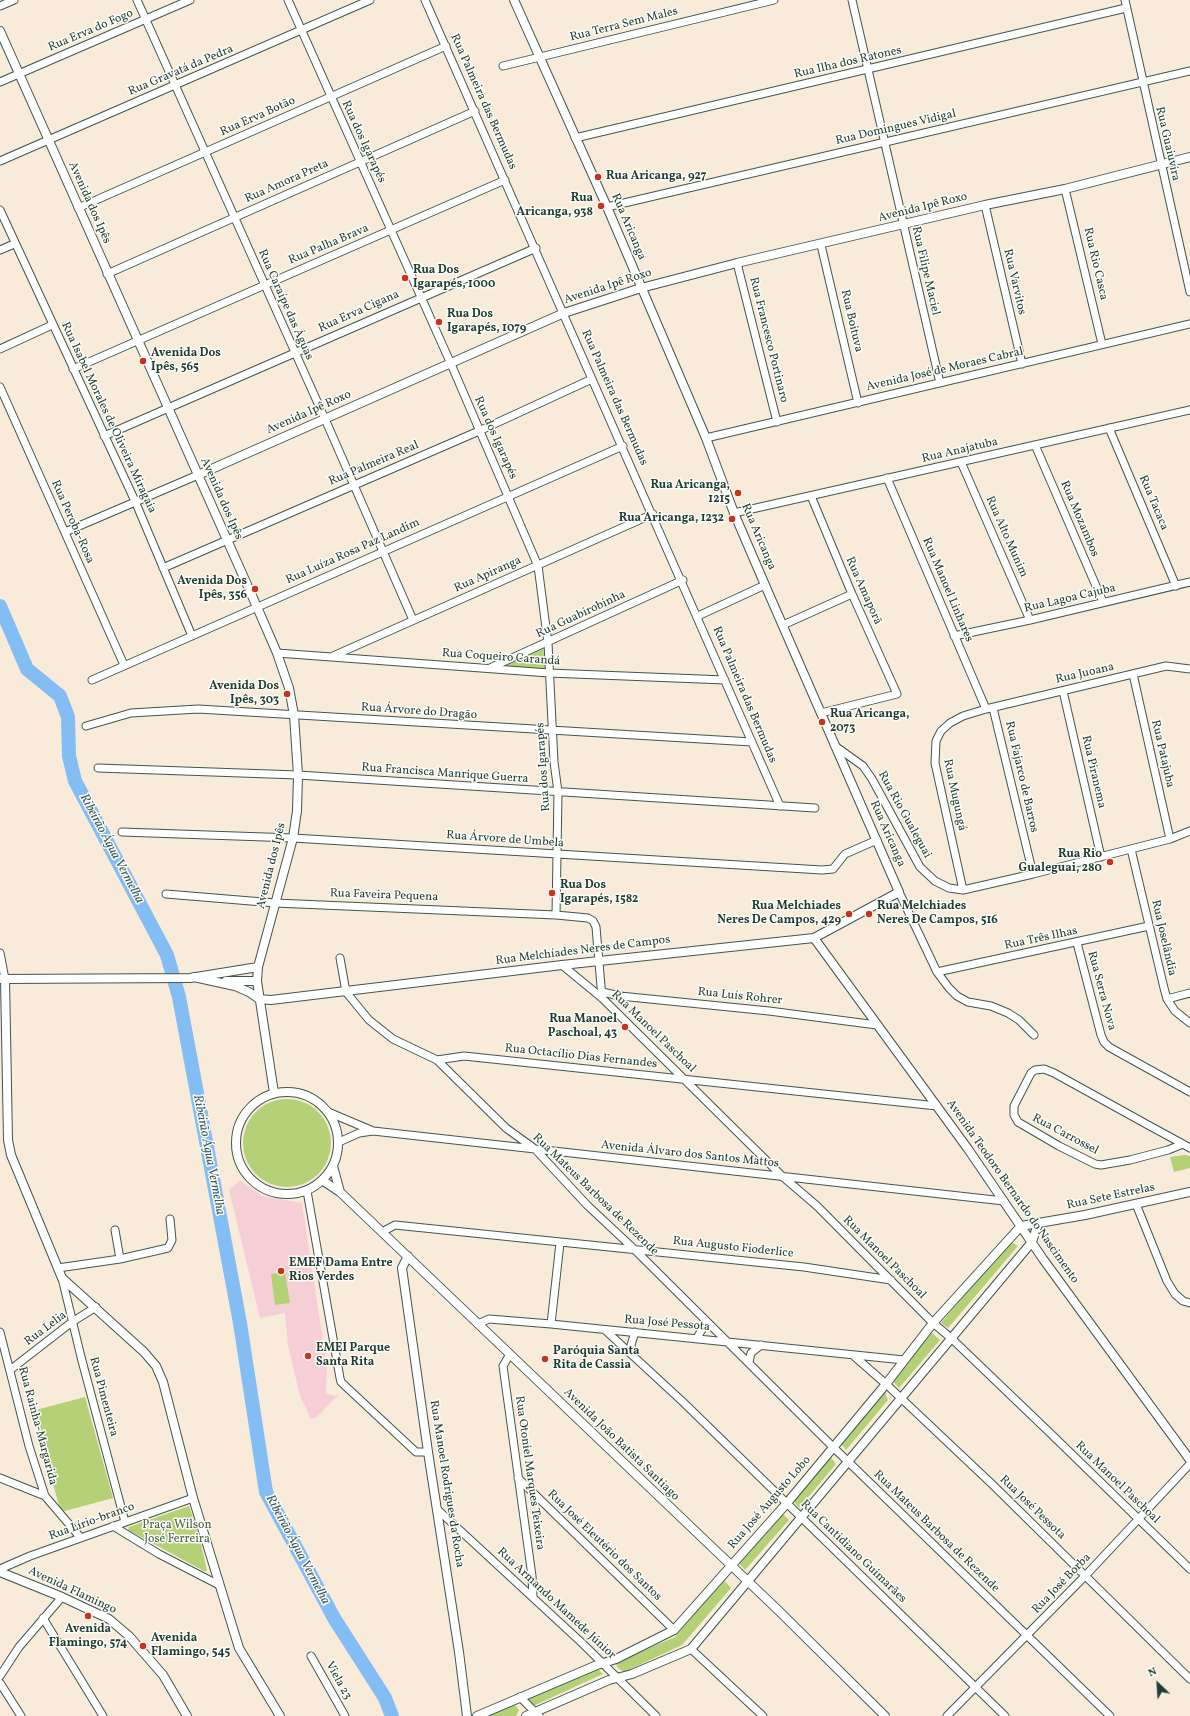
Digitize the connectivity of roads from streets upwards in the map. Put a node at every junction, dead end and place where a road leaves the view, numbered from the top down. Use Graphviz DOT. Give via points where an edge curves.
graph roads {
  1 [pos="14,0"];
  2 [pos="137,0"];
  3 [pos="190,0"];
  4 [pos="288,0"];
  5 [pos="370,0"];
  6 [pos="425,0"];
  7 [pos="514,0"];
  8 [pos="774,0"];
  9 [pos="852,0"];
  10 [pos="1124,0"];
  11 [pos="0,6"];
  12 [pos="1126,8"];
  13 [pos="146,19"];
  14 [pos="302,30"];
  15 [pos="0,31"];
  16 [pos="446,46"];
  17 [pos="540,57"];
  18 [pos="503,66"];
  19 [pos="867,70"];
  20 [pos="1190,71"];
  21 [pos="19,74"];
  22 [pos="0,82"];
  23 [pos="1142,82"];
  24 [pos="175,85"];
  25 [pos="330,97"];
  26 [pos="475,111"];
  27 [pos="575,138"];
  28 [pos="48,139"];
  29 [pos="884,142"];
  30 [pos="204,152"];
  31 [pos="1190,157"];
  32 [pos="0,161"];
  33 [pos="360,161"];
  34 [pos="1160,164"];
  35 [pos="505,180"];
  36 [pos="1065,189"];
  37 [pos="985,205"];
  38 [pos="78,208"];
  39 [pos="607,208"];
  40 [pos="0,210"];
  41 [pos="234,218"];
  42 [pos="903,225"];
  43 [pos="392,230"];
  44 [pos="14,244"];
  45 [pos="821,245"];
  46 [pos="536,248"];
  47 [pos="0,250"];
  48 [pos="737,263"];
  49 [pos="108,274"];
  50 [pos="265,285"];
  51 [pos="641,288"];
  52 [pos="1190,292"];
  53 [pos="421,297"];
  54 [pos="564,313"];
  55 [pos="1190,324"];
  56 [pos="52,325"];
  57 [pos="138,341"];
  58 [pos="1102,344"];
  59 [pos="0,349"];
  60 [pos="294,353"];
  61 [pos="451,364"];
  62 [pos="1022,364"];
  63 [pos="73,369"];
  64 [pos="592,379"];
  65 [pos="940,383"];
  66 [pos="0,387"];
  67 [pos="858,402"];
  68 [pos="168,408"];
  69 [pos="1190,410"];
  70 [pos="325,419"];
  71 [pos="777,422"];
  72 [pos="1109,428"];
  73 [pos="480,431"];
  74 [pos="104,436"];
  75 [pos="706,438"];
  76 [pos="1035,445"];
  77 [pos="623,446"];
  78 [pos="961,462"];
  79 [pos="198,475"];
  80 [pos="887,478"];
  81 [pos="354,484"];
  82 [pos="508,496"];
  83 [pos="811,496"];
  84 [pos="135,501"];
  85 [pos="734,513"];
  86 [pos="653,514"];
  87 [pos="65,532"];
  88 [pos="226,540"];
  89 [pos="382,551"];
  90 [pos="538,566"];
  91 [pos="163,568"];
  92 [pos="682,580"];
  93 [pos="1190,582"];
  94 [pos="765,585"];
  95 [pos="1176,586"];
  96 [pos="852,594"];
  97 [pos="1103,602"];
  98 [pos="257,607"];
  99 [pos="698,616"];
  100 [pos="412,620"];
  101 [pos="1030,620"];
  102 [pos="783,626"];
  103 [pos="192,636"];
  104 [pos="954,636"];
  105 [pos="548,643"];
  106 [pos="277,653"];
  107 [pos="331,657"];
  108 [pos="124,665"];
  109 [pos="1190,668"];
  110 [pos="488,669"];
  111 [pos="549,673"];
  112 [pos="1133,674"];
  113 [pos="92,680"];
  114 [pos="725,680"];
  115 [pos="1063,691"];
  116 [pos="989,708"];
  117 [pos="821,713"];
  118 [pos="294,715"];
  119 [pos="86,726"];
  120 [pos="552,731"];
  121 [pos="752,742"];
  122 [pos="835,746"];
  123 [pos="98,768"];
  124 [pos="298,775"];
  125 [pos="558,792"];
  126 [pos="780,806"];
  127 [pos="815,808"];
  128 [pos="1190,831"];
  129 [pos="122,832"];
  130 [pos="293,838"];
  131 [pos="1170,839"];
  132 [pos="877,840"];
  133 [pos="1131,849"];
  134 [pos="558,854"];
  135 [pos="1101,857"];
  136 [pos="1033,874"];
  137 [pos="963,890"];
  138 [pos="899,892"];
  139 [pos="166,894"];
  140 [pos="275,903"];
  141 [pos="556,915"];
  142 [pos="1149,926"];
  143 [pos="814,938"];
  144 [pos="1077,942"];
  145 [pos="0,953"];
  146 [pos="340,958"];
  147 [pos="600,962"];
  148 [pos="562,965"];
  149 [pos="258,967"];
  150 [pos="937,972"];
  151 [pos="192,977"];
  152 [pos="2,979"];
  153 [pos="209,981"];
  154 [pos="258,981"];
  155 [pos="346,992"];
  156 [pos="1190,992"];
  157 [pos="602,995"];
  158 [pos="259,999"];
  159 [pos="1167,999"];
  160 [pos="1190,1023"];
  161 [pos="877,1025"];
  162 [pos="1034,1034"];
  163 [pos="437,1060"];
  164 [pos="685,1079"];
  165 [pos="1190,1092"];
  166 [pos="274,1093"];
  167 [pos="937,1106"];
  168 [pos="328,1112"];
  169 [pos="373,1131"];
  170 [pos="339,1142"];
  171 [pos="1183,1144"];
  172 [pos="1190,1148"];
  173 [pos="535,1149"];
  174 [pos="333,1166"];
  175 [pos="782,1176"];
  176 [pos="322,1180"];
  177 [pos="306,1191"];
  178 [pos="340,1192"];
  179 [pos="1190,1192"];
  180 [pos="1004,1201"];
  181 [pos="1136,1204"];
  182 [pos="170,1219"];
  183 [pos="1038,1224"];
  184 [pos="1021,1226"];
  185 [pos="115,1230"];
  186 [pos="382,1232"];
  187 [pos="1032,1242"];
  188 [pos="560,1243"];
  189 [pos="634,1249"];
  190 [pos="408,1256"];
  191 [pos="120,1259"];
  192 [pos="58,1268"];
  193 [pos="62,1278"];
  194 [pos="892,1280"];
  195 [pos="1190,1303"];
  196 [pos="96,1308"];
  197 [pos="705,1320"];
  198 [pos="72,1322"];
  199 [pos="933,1323"];
  200 [pos="478,1324"];
  201 [pos="551,1324"];
  202 [pos="605,1330"];
  203 [pos="0,1332"];
  204 [pos="635,1332"];
  205 [pos="697,1338"];
  206 [pos="951,1338"];
  207 [pos="727,1341"];
  208 [pos="761,1345"];
  209 [pos="510,1354"];
  210 [pos="633,1354"];
  211 [pos="854,1356"];
  212 [pos="904,1360"];
  213 [pos="749,1362"];
  214 [pos="10,1370"];
  215 [pos="886,1384"];
  216 [pos="900,1398"];
  217 [pos="833,1447"];
  218 [pos="428,1452"];
  219 [pos="1190,1460"];
  220 [pos="848,1461"];
  221 [pos="1190,1464"];
  222 [pos="0,1478"];
  223 [pos="518,1478"];
  224 [pos="45,1496"];
  225 [pos="193,1498"];
  226 [pos="787,1503"];
  227 [pos="438,1510"];
  228 [pos="801,1517"];
  229 [pos="1138,1518"];
  230 [pos="125,1522"];
  231 [pos="113,1526"];
  232 [pos="80,1537"];
  233 [pos="731,1566"];
  234 [pos="1190,1569"];
  235 [pos="0,1571"];
  236 [pos="1086,1575"];
  237 [pos="749,1582"];
  238 [pos="219,1585"];
  239 [pos="62,1597"];
  240 [pos="533,1597"];
  241 [pos="43,1618"];
  242 [pos="674,1630"];
  243 [pos="1027,1636"];
  244 [pos="691,1648"];
  245 [pos="311,1656"];
  246 [pos="603,1663"];
  247 [pos="0,1676"];
  248 [pos="619,1678"];
  249 [pos="1190,1679"];
  250 [pos="0,1683"];
  251 [pos="976,1687"];
  252 [pos="520,1697"];
  253 [pos="537,1714"];
  254 [pos="21,1716"];
  255 [pos="103,1716"];
  256 [pos="187,1716"];
  257 [pos="280,1716"];
  258 [pos="345,1716"];
  259 [pos="467,1716"];
  260 [pos="477,1716"];
  261 [pos="526,1716"];
  262 [pos="656,1716"];
  263 [pos="763,1716"];
  264 [pos="885,1716"];
  265 [pos="947,1716"];
  266 [pos="1006,1716"];
  267 [pos="1110,1716"];
  1 -- 11 [label="street"];
  2 -- 13 [label="street, Rua Caraípe das Águas"];
  3 -- 13 [label="street, Rua Erva do Fogo"];
  4 -- 14 [label="street, Rua dos Igarapés"];
  5 -- 14 [label="street, Rua Gravatá da Pedra"];
  6 -- 16 [label="street, Rua Palmeira das Bermudas"];
  7 -- 17 [label="street, Rua Aricanga"];
  8 -- 17 [label="street, Rua Terra Sem Males"];
  9 -- 19 [label="street, Rua Filipe Maciel"];
  10 -- 12 [label="street, Rua Guaiuvira"];
  12 -- 19 [label="street, Rua Ilha dos Ratones"];
  12 -- 23 [label="street, Rua Guaiuvira"];
  13 -- 21 [label="street, Rua Erva do Fogo"];
  13 -- 24 [label="street, Rua Caraípe das Águas"];
  14 -- 24 [label="street, Rua Gravatá da Pedra"];
  14 -- 25 [label="street, Rua dos Igarapés"];
  15 -- 21 [label="street, Avenida dos Ipês"];
  16 -- 25 [label="street, Rua Erva Botão"];
  16 -- 26 [label="street, Rua Palmeira das Bermudas"];
  17 -- 18 [label="street, Rua Terra Sem Males"];
  17 -- 27 [label="street, Rua Aricanga"];
  19 -- 27 [label="street, Rua Ilha dos Ratones"];
  19 -- 29 [label="street, Rua Filipe Maciel"];
  20 -- 23 [label="street, Rua Domingues Vidigal"];
  21 -- 22 [label="street, Rua Erva do Fogo"];
  21 -- 28 [label="street, Avenida dos Ipês"];
  23 -- 29 [label="street, Rua Domingues Vidigal"];
  23 -- 34 [label="street, Rua Guaiuvira"];
  24 -- 28 [label="street, Rua Gravatá da Pedra"];
  24 -- 30 [label="street, Rua Caraípe das Águas"];
  25 -- 30 [label="street, Rua Erva Botão"];
  25 -- 33 [label="street, Rua dos Igarapés"];
  26 -- 33 [label="street, Rua Amora Preta"];
  26 -- 35 [label="street, Rua Palmeira das Bermudas"];
  27 -- 39 [label="street, Rua Aricanga"];
  28 -- 32 [label="street, Rua Gravatá da Pedra"];
  28 -- 38 [label="street, Avenida dos Ipês"];
  29 -- 39 [label="street, Rua Domingues Vidigal"];
  29 -- 42 [label="street, Rua Filipe Maciel"];
  30 -- 38 [label="street, Rua Erva Botão"];
  30 -- 41 [label="street, Rua Caraípe das Águas"];
  31 -- 34 [label="street, Avenida Ipê Roxo"];
  33 -- 41 [label="street, Rua Amora Preta"];
  33 -- 43 [label="street, Rua dos Igarapés"];
  34 -- 36 [label="street, Avenida Ipê Roxo"];
  34 -- 52 [label="street, Rua Guaiuvira"];
  35 -- 43 [label="street, Rua Palha Brava"];
  35 -- 46 [label="street, Rua Palmeira das Bermudas"];
  36 -- 37 [label="street, Avenida Ipê Roxo"];
  36 -- 58 [label="street, Rua Rio Casca"];
  37 -- 42 [label="street, Avenida Ipê Roxo"];
  37 -- 62 [label="street, Rua Varvitos"];
  38 -- 49 [label="street, Avenida dos Ipês"];
  39 -- 51 [label="street, Rua Aricanga"];
  40 -- 44 [label="street, Rua Isabel Morales de Oliveira Miragaia"];
  41 -- 49 [label="street, Rua Amora Preta"];
  41 -- 50 [label="street, Rua Caraípe das Águas"];
  42 -- 45 [label="street, Avenida Ipê Roxo"];
  42 -- 65 [label="street, Rua Filipe Maciel"];
  43 -- 50 [label="street, Rua Palha Brava"];
  43 -- 53 [label="street, Rua dos Igarapés"];
  44 -- 47 [label="street"];
  44 -- 56 [label="street, Rua Isabel Morales de Oliveira Miragaia"];
  45 -- 48 [label="street, Avenida Ipê Roxo"];
  45 -- 67 [label="street, Rua Boituva"];
  46 -- 53 [label="street, Rua Erva Cigana"];
  46 -- 54 [label="street, Rua Palmeira das Bermudas"];
  48 -- 51 [label="street, Avenida Ipê Roxo"];
  48 -- 71 [label="street, Rua Francesco Portinaro"];
  49 -- 57 [label="street, Avenida dos Ipês"];
  50 -- 57 [label="street, Rua Palha Brava"];
  50 -- 60 [label="street, Rua Caraípe das Águas"];
  51 -- 54 [label="street, Avenida Ipê Roxo"];
  51 -- 75 [label="street, Rua Aricanga"];
  53 -- 60 [label="street, Rua Erva Cigana"];
  53 -- 61 [label="street, Rua dos Igarapés"];
  54 -- 61 [label="street, Avenida Ipê Roxo"];
  54 -- 64 [label="street, Rua Palmeira das Bermudas"];
  55 -- 58 [label="street, Avenida José de Moraes Cabral"];
  56 -- 59 [label="street"];
  56 -- 63 [label="street, Rua Isabel Morales de Oliveira Miragaia"];
  57 -- 63 [label="street, Rua Palha Brava"];
  57 -- 68 [label="street, Avenida dos Ipês"];
  58 -- 62 [label="street, Avenida José de Moraes Cabral"];
  60 -- 68 [label="street, Rua Erva Cigana"];
  60 -- 70 [label="street, Rua Caraípe das Águas"];
  61 -- 70 [label="street, Avenida Ipê Roxo"];
  61 -- 73 [label="street, Rua dos Igarapés"];
  62 -- 65 [label="street, Avenida José de Moraes Cabral"];
  63 -- 74 [label="street, Rua Isabel Morales de Oliveira Miragaia"];
  64 -- 73 [label="street, Rua Palmeira Real"];
  64 -- 77 [label="street, Rua Palmeira das Bermudas"];
  65 -- 67 [label="street, Avenida José de Moraes Cabral"];
  66 -- 87 [label="street, Rua Peroba-Rosa"];
  67 -- 71 [label="street, Avenida José de Moraes Cabral"];
  68 -- 74 [label="street, Rua Erva Cigana"];
  68 -- 79 [label="street, Avenida dos Ipês"];
  69 -- 72 [label="street, Rua Anajatuba"];
  70 -- 79 [label="street, Avenida Ipê Roxo"];
  70 -- 81 [label="street, Rua Caraípe das Águas"];
  71 -- 75 [label="street, Avenida José de Moraes Cabral"];
  72 -- 76 [label="street, Rua Anajatuba"];
  72 -- 95 [label="street, Rua Tacaca"];
  73 -- 81 [label="street, Rua Palmeira Real"];
  73 -- 82 [label="street, Rua dos Igarapés"];
  74 -- 84 [label="street, Rua Isabel Morales de Oliveira Miragaia"];
  75 -- 85 [label="street, Rua Aricanga"];
  76 -- 78 [label="street, Rua Anajatuba"];
  76 -- 97 [label="street, Rua Mozambos"];
  77 -- 82 [label="street, Rua Luíza Rosa Paz Landim"];
  77 -- 86 [label="street, Rua Palmeira das Bermudas"];
  78 -- 80 [label="street, Rua Anajatuba"];
  78 -- 101 [label="street, Rua Alto Munim"];
  79 -- 84 [label="street, Avenida Ipê Roxo"];
  79 -- 88 [label="street, Avenida dos Ipês"];
  80 -- 83 [label="street, Rua Anajatuba"];
  80 -- 104 [label="street, Rua Manoel Linhares"];
  81 -- 88 [label="street, Rua Palmeira Real"];
  81 -- 89 [label="street, Rua Caraípe das Águas"];
  82 -- 89 [label="street, Rua Luíza Rosa Paz Landim"];
  82 -- 90 [label="street, Rua dos Igarapés"];
  83 -- 85 [label="street, Rua Anajatuba"];
  83 -- 96 [label="street, Rua Amaporã"];
  84 -- 87 [label="street, Avenida Ipê Roxo"];
  84 -- 91 [label="street, Rua Isabel Morales de Oliveira Miragaia"];
  85 -- 94 [label="street, Rua Aricanga"];
  86 -- 90 [label="street, Rua Apiranga"];
  86 -- 92 [label="street, Rua Palmeira das Bermudas"];
  87 -- 108 [label="street, Rua Peroba-Rosa"];
  88 -- 91 [label="street, Rua Palmeira Real"];
  88 -- 98 [label="street, Avenida dos Ipês"];
  89 -- 98 [label="street, Rua Luíza Rosa Paz Landim"];
  89 -- 100 [label="street, Rua Caraípe das Águas"];
  90 -- 100 [label="street, Rua Apiranga"];
  90 -- 105 [label="street, Rua dos Igarapés"];
  91 -- 103 [label="street, Rua Isabel Morales de Oliveira Miragaia"];
  92 -- 99 [label="street, Rua Palmeira das Bermudas"];
  92 -- 105 [label="street, Rua Guabirobinha"];
  93 -- 95 [label="street, Rua Lagoa Cajuba"];
  94 -- 99 [label="street"];
  94 -- 102 [label="street, Rua Aricanga"];
  95 -- 97 [label="street, Rua Lagoa Cajuba"];
  96 -- 102 [label="street"];
  96 -- 117 [label="street, Rua Amaporã" via="897,694"];
  97 -- 101 [label="street, Rua Lagoa Cajuba"];
  98 -- 103 [label="street, Rua Luíza Rosa Paz Landim"];
  98 -- 106 [label="street, Avenida dos Ipês"];
  99 -- 114 [label="street, Rua Palmeira das Bermudas"];
  100 -- 107 [label="street, Rua Apiranga"];
  101 -- 104 [label="street, Rua Lagoa Cajuba"];
  102 -- 117 [label="street, Rua Aricanga"];
  103 -- 108 [label="street, Rua Luíza Rosa Paz Landim"];
  104 -- 116 [label="street, Rua Manoel Linhares"];
  105 -- 110 [label="street, Rua Guabirobinha"];
  105 -- 111 [label="street, Rua dos Igarapés"];
  106 -- 107 [label="street, Rua Coqueiro Carandá"];
  106 -- 118 [label="street, Avenida dos Ipês" via="289,688"];
  107 -- 110 [label="street, Rua Coqueiro Carandá"];
  108 -- 113 [label="street, Rua Luíza Rosa Paz Landim"];
  109 -- 112 [label="street, Rua Juoana" via="1166,666"];
  110 -- 111 [label="street, Rua Coqueiro Carandá"];
  111 -- 114 [label="street, Rua Coqueiro Carandá"];
  111 -- 120 [label="street, Rua dos Igarapés"];
  112 -- 115 [label="street, Rua Juoana"];
  112 -- 131 [label="street, Rua Patajuba"];
  114 -- 121 [label="street, Rua Palmeira das Bermudas"];
  115 -- 116 [label="street, Rua Juoana"];
  115 -- 135 [label="street, Rua Piranema"];
  116 -- 136 [label="street, Rua Fajarco de Barros"];
  116 -- 137 [label="street, Rua Mugungá" via="950,723 939,736 934,751"];
  117 -- 122 [label="street, Rua Aricanga"];
  118 -- 119 [label="street, Rua Árvore do Dragão" via="198,709 165,710 131,713"];
  118 -- 120 [label="street, Rua Árvore do Dragão"];
  118 -- 124 [label="street, Avenida dos Ipês"];
  120 -- 121 [label="street, Rua Árvore do Dragão"];
  120 -- 125 [label="street, Rua dos Igarapés"];
  121 -- 126 [label="street, Rua Palmeira das Bermudas"];
  122 -- 132 [label="street, Rua Aricanga"];
  122 -- 137 [label="street, Rua Rio Gualeguai" via="856,759 872,779 926,874 942,885"];
  123 -- 124 [label="street, Rua Francisca Manrique Guerra"];
  124 -- 125 [label="street, Rua Francisca Manrique Guerra"];
  124 -- 130 [label="street, Avenida dos Ipês"];
  125 -- 126 [label="street, Rua Francisca Manrique Guerra"];
  125 -- 134 [label="street, Rua dos Igarapés"];
  126 -- 127 [label="street, Rua Francisca Manrique Guerra"];
  128 -- 131 [label="street, Rua Rio Gualeguai"];
  129 -- 130 [label="street, Rua Árvore de Umbela"];
  130 -- 134 [label="street, Rua Árvore de Umbela"];
  130 -- 140 [label="street, Avenida dos Ipês"];
  131 -- 133 [label="street, Rua Rio Gualeguai"];
  132 -- 134 [label="street, Rua Árvore de Umbela" via="845,854 837,865 829,870"];
  132 -- 138 [label="street, Rua Aricanga"];
  133 -- 135 [label="street, Rua Rio Gualeguai"];
  133 -- 142 [label="street, Rua Joselândia"];
  134 -- 141 [label="street, Rua dos Igarapés"];
  135 -- 136 [label="street, Rua Rio Gualeguai"];
  136 -- 137 [label="street, Rua Rio Gualeguai"];
  138 -- 143 [label="street, Rua Melchíades Neres de Campos"];
  138 -- 150 [label="street, Rua Aricanga"];
  139 -- 140 [label="street, Rua Faveira Pequena"];
  140 -- 141 [label="street, Rua Faveira Pequena"];
  140 -- 149 [label="street, Avenida dos Ipês"];
  141 -- 147 [label="street, Rua Faveira Pequena" via="588,918 593,921"];
  142 -- 144 [label="street, Rua Três Ilhas"];
  142 -- 159 [label="street, Rua Joselândia"];
  143 -- 147 [label="street, Rua Melchíades Neres de Campos"];
  143 -- 161 [label="street, Avenida Teodoro Bernardo do Nascimento"];
  144 -- 150 [label="street, Rua Três Ilhas"];
  144 -- 165 [label="street, Rua Serra Nova" via="1100,1035 1104,1042"];
  145 -- 152 [label="street"];
  146 -- 155 [label="street"];
  147 -- 148 [label="street, Rua Melchíades Neres de Campos"];
  147 -- 157 [label="street"];
  148 -- 155 [label="street, Rua Melchíades Neres de Campos"];
  148 -- 157 [label="street, Rua Manoel Paschoal"];
  149 -- 151 [label="street"];
  149 -- 154 [label="street, Avenida dos Ipês"];
  150 -- 162 [label="street, Rua Aricanga" via="962,999 1008,1013"];
  151 -- 152 [label="street"];
  151 -- 153 [label="street"];
  152 -- 192 [label="street" via="8,1140 11,1155"];
  153 -- 154 [label="street"];
  153 -- 158 [label="street" via="242,989"];
  154 -- 158 [label="street, Avenida dos Ipês"];
  155 -- 158 [label="street, Rua Melchíades Neres de Campos"];
  155 -- 163 [label="street, Rua Mateus Barbosa de Rezende" via="378,1028 393,1039"];
  156 -- 159 [label="street"];
  157 -- 161 [label="street, Rua Luís Rohrer" via="768,1011"];
  157 -- 164 [label="street, Rua Manoel Paschoal"];
  158 -- 166 [label="street, Avenida dos Ipês"];
  159 -- 160 [label="street, Rua Joselândia" via="1175,1011"];
  161 -- 167 [label="street, Avenida Teodoro Bernardo do Nascimento"];
  163 -- 164 [label="street, Rua Octacílio Dias Fernandes" via="464,1056"];
  163 -- 173 [label="street, Rua Mateus Barbosa de Rezende" via="506,1128"];
  164 -- 167 [label="street, Rua Octacílio Dias Fernandes"];
  164 -- 175 [label="street, Rua Manoel Paschoal"];
  166 -- 168 [label="street" via="299,1093 315,1100"];
  166 -- 177 [label="street" via="261,1098 242,1118 236,1131 238,1159 244,1172 265,1190 278,1194"];
  167 -- 180 [label="street, Avenida Teodoro Bernardo do Nascimento"];
  168 -- 169 [label="street, Avenida Álvaro dos Santos Mattos"];
  168 -- 170 [label="street" via="336,1126"];
  169 -- 170 [label="street, Avenida Álvaro dos Santos Mattos" via="360,1133"];
  169 -- 173 [label="street, Avenida Álvaro dos Santos Mattos"];
  170 -- 174 [label="street"];
  171 -- 171 [label="street, Rua Carrossel" via="1044,1069 1030,1073 1014,1106 1014,1115 1018,1122 1095,1164 1130,1160"];
  171 -- 172 [label="street, Rua Carrossel"];
  173 -- 175 [label="street, Avenida Álvaro dos Santos Mattos"];
  173 -- 189 [label="street, Rua Mateus Barbosa de Rezende" via="587,1205"];
  174 -- 176 [label="street"];
  174 -- 178 [label="street"];
  175 -- 180 [label="street, Avenida Álvaro dos Santos Mattos"];
  175 -- 194 [label="street, Rua Manoel Paschoal"];
  176 -- 177 [label="street"];
  176 -- 178 [label="street, Avenida João Batista Santiago"];
  177 -- 218 [label="street" via="341,1382 416,1452"];
  178 -- 186 [label="street, Avenida João Batista Santiago"];
  179 -- 181 [label="street, Rua Sete Estrelas"];
  180 -- 184 [label="street, Avenida Teodoro Bernardo do Nascimento"];
  181 -- 183 [label="street, Rua Sete Estrelas"];
  181 -- 195 [label="street" via="1167,1281 1175,1294"];
  182 -- 191 [label="street" via="172,1240 168,1248"];
  183 -- 184 [label="street, Rua Sete Estrelas"];
  183 -- 187 [label="street"];
  184 -- 187 [label="street, Avenida Teodoro Bernardo do Nascimento"];
  184 -- 199 [label="street, Rua José Augusto Lobo"];
  185 -- 191 [label="street"];
  186 -- 188 [label="street, Rua Augusto Fioderlice" via="395,1226"];
  186 -- 190 [label="street, Avenida João Batista Santiago"];
  187 -- 206 [label="street"];
  187 -- 219 [label="street, Avenida Teodoro Bernardo do Nascimento"];
  188 -- 189 [label="street, Rua Augusto Fioderlice"];
  188 -- 201 [label="street"];
  189 -- 194 [label="street, Rua Augusto Fioderlice" via="804,1267"];
  189 -- 197 [label="street, Rua Mateus Barbosa de Rezende"];
  190 -- 200 [label="street, Avenida João Batista Santiago"];
  190 -- 218 [label="street, Rua Manoel Rodrigues da Rocha" via="402,1268"];
  191 -- 192 [label="street"];
  192 -- 193 [label="street"];
  193 -- 196 [label="street"];
  193 -- 198 [label="street, Rua Pimenteira"];
  194 -- 199 [label="street, Rua Manoel Paschoal"];
  196 -- 198 [label="street, Rua Lelia"];
  196 -- 225 [label="street" via="156,1366 163,1382"];
  197 -- 205 [label="street"];
  197 -- 207 [label="street, Rua Mateus Barbosa de Rezende"];
  198 -- 214 [label="street, Rua Lelia"];
  198 -- 230 [label="street, Rua Pimenteira"];
  199 -- 206 [label="street, Rua Manoel Paschoal"];
  199 -- 212 [label="street, Rua José Augusto Lobo"];
  200 -- 201 [label="street, Rua José Pessota" via="489,1319"];
  200 -- 209 [label="street, Avenida João Batista Santiago"];
  201 -- 202 [label="street, Rua José Pessota"];
  202 -- 204 [label="street, Rua José Pessota"];
  202 -- 210 [label="street, Rua Cantidiano Guimarães"];
  203 -- 214 [label="street, Rua Rainha-Margarida"];
  204 -- 205 [label="street, Rua José Pessota"];
  204 -- 210 [label="street" via="631,1345"];
  205 -- 207 [label="street, Rua José Pessota"];
  206 -- 216 [label="street"];
  206 -- 229 [label="street, Rua Manoel Paschoal"];
  207 -- 208 [label="street, Rua José Pessota"];
  207 -- 213 [label="street, Rua Mateus Barbosa de Rezende"];
  208 -- 211 [label="street, Rua José Pessota"];
  208 -- 213 [label="street" via="751,1353"];
  209 -- 223 [label="street, Rua Otoniel Marques Teixeira" via="503,1366"];
  209 -- 233 [label="street, Avenida João Batista Santiago"];
  210 -- 226 [label="street, Rua Cantidiano Guimarães"];
  211 -- 212 [label="street, Rua José Pessota"];
  211 -- 215 [label="street, Rua José Pessota"];
  212 -- 215 [label="street, Rua José Augusto Lobo"];
  213 -- 217 [label="street, Rua Mateus Barbosa de Rezende"];
  214 -- 224 [label="street, Rua Rainha-Margarida"];
  215 -- 216 [label="street, Rua José Pessota"];
  215 -- 217 [label="street, Rua José Augusto Lobo"];
  216 -- 220 [label="street"];
  216 -- 236 [label="street, Rua José Pessota"];
  217 -- 220 [label="street, Rua Mateus Barbosa de Rezende"];
  217 -- 226 [label="street, Rua José Augusto Lobo"];
  218 -- 227 [label="street, Rua Manoel Rodrigues da Rocha"];
  220 -- 228 [label="street"];
  220 -- 243 [label="street, Rua Mateus Barbosa de Rezende"];
  221 -- 229 [label="street, Rua José Borba"];
  222 -- 224 [label="street"];
  223 -- 240 [label="street, Rua Otoniel Marques Teixeira"];
  223 -- 242 [label="street, Rua José Eleutério dos Santos"];
  224 -- 232 [label="street, Rua Rainha-Margarida"];
  225 -- 230 [label="street, Rua Lírio-branco"];
  225 -- 238 [label="street"];
  226 -- 228 [label="street, Rua Cantidiano Guimarães"];
  226 -- 233 [label="street, Rua José Augusto Lobo"];
  227 -- 240 [label="street, Rua Armando Mamede Júnior"];
  227 -- 259 [label="street, Rua Manoel Rodrigues da Rocha"];
  228 -- 237 [label="street"];
  228 -- 251 [label="street, Rua Cantidiano Guimarães"];
  229 -- 234 [label="street, Rua Manoel Paschoal"];
  229 -- 236 [label="street, Rua José Borba"];
  230 -- 231 [label="street, Rua Lírio-branco"];
  231 -- 232 [label="street, Rua Lírio-branco"];
  231 -- 238 [label="street" via="159,1554"];
  232 -- 235 [label="street, Rua Lírio-branco" via="30,1556"];
  233 -- 237 [label="street, Avenida João Batista Santiago"];
  233 -- 242 [label="street, Rua José Augusto Lobo"];
  235 -- 239 [label="street, Avenida Flamingo"];
  236 -- 243 [label="street, Rua José Borba"];
  236 -- 249 [label="street, Rua José Pessota"];
  237 -- 244 [label="street"];
  237 -- 264 [label="street, Avenida João Batista Santiago"];
  238 -- 257 [label="street" via="239,1648"];
  239 -- 241 [label="street"];
  239 -- 256 [label="street, Avenida Flamingo" via="109,1619 129,1636 163,1675"];
  240 -- 246 [label="street, Rua Armando Mamede Júnior"];
  241 -- 247 [label="street"];
  241 -- 255 [label="street"];
  242 -- 246 [label="street, Rua José Augusto Lobo"];
  243 -- 251 [label="street, Rua José Borba"];
  243 -- 267 [label="street, Rua Mateus Barbosa de Rezende"];
  244 -- 248 [label="street"];
  244 -- 263 [label="street"];
  245 -- 258 [label="street, Viela 23"];
  246 -- 248 [label="street, Rua Armando Mamede Júnior"];
  246 -- 252 [label="street, Rua José Augusto Lobo"];
  248 -- 253 [label="street" via="609,1680"];
  248 -- 262 [label="street, Rua Armando Mamede Júnior"];
  250 -- 254 [label="street"];
  251 -- 265 [label="street, Rua José Borba"];
  251 -- 266 [label="street, Rua Cantidiano Guimarães"];
  252 -- 253 [label="street"];
  252 -- 260 [label="street, Rua José Augusto Lobo"];
  253 -- 261 [label="street"];
}
